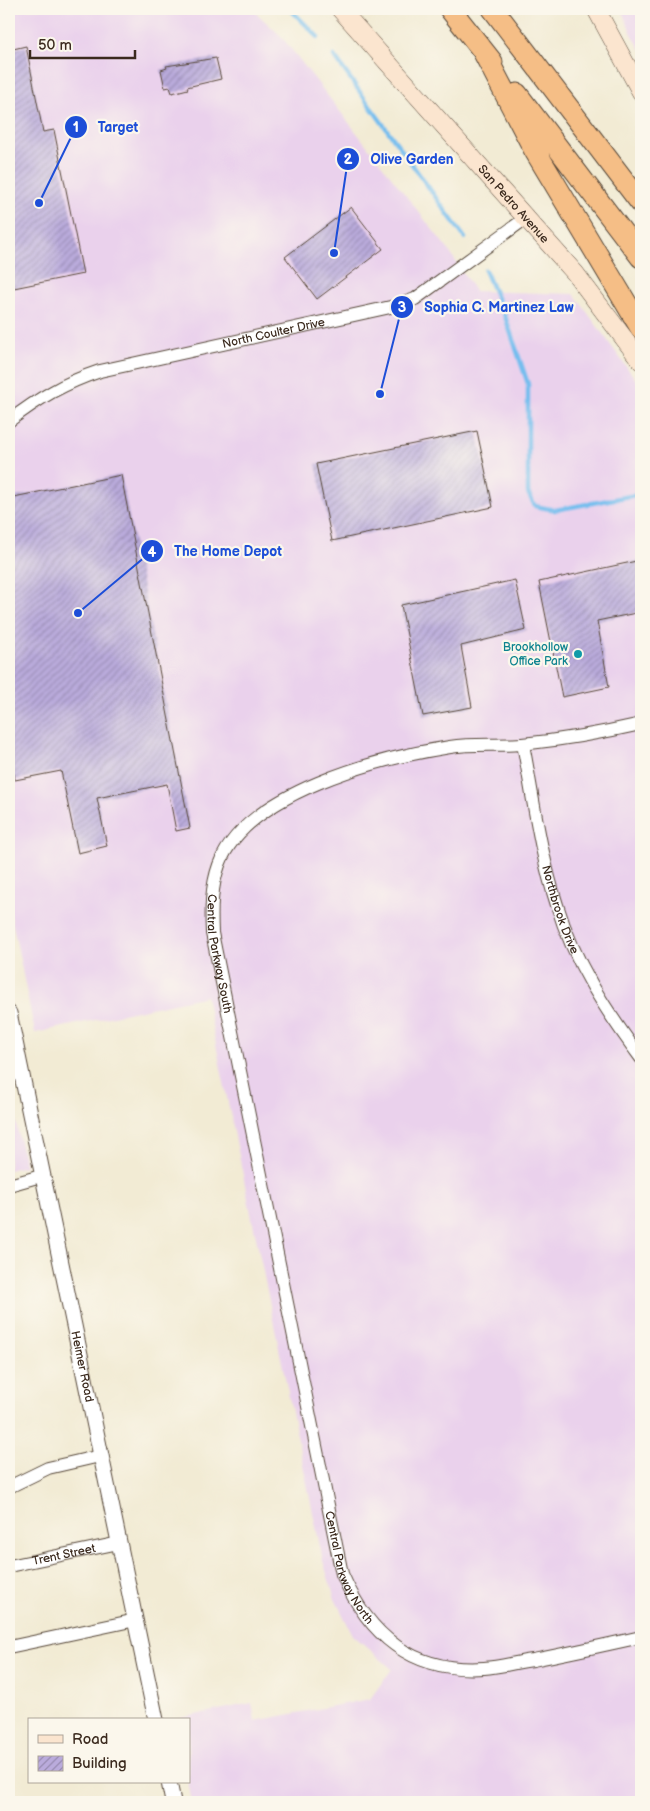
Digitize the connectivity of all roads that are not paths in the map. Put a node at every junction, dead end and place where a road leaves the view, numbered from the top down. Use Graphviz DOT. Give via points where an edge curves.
graph roads {
  1 [pos="340,9"];
  2 [pos="450,9"];
  3 [pos="493,9"];
  4 [pos="596,9"];
  5 [pos="483,51"];
  6 [pos="641,92"];
  7 [pos="641,203"];
  8 [pos="526,218"];
  9 [pos="641,257"];
  10 [pos="641,328"];
  11 [pos="641,361"];
  12 [pos="9,421"];
  13 [pos="641,724"];
  14 [pos="523,744"];
  15 [pos="9,1013"];
  16 [pos="641,1058"];
  17 [pos="41,1176"];
  18 [pos="9,1185"];
  19 [pos="273,1231"];
  20 [pos="100,1456"];
  21 [pos="9,1487"];
  22 [pos="119,1543"];
  23 [pos="9,1566"];
  24 [pos="136,1620"];
  25 [pos="641,1637"];
  26 [pos="9,1647"];
  27 [pos="156,1718"];
  28 [pos="169,1784"];
  29 [pos="173,1802"];
  1 -- 8 [label="main road, San Pedro Avenue"];
  2 -- 5 [label="highway"];
  3 -- 7 [label="highway"];
  4 -- 6 [label="main road"];
  5 -- 9 [label="highway"];
  5 -- 10 [label="highway" via="534,149"];
  8 -- 11 [label="main road, San Pedro Avenue" via="591,292"];
  8 -- 12 [label="street, North Coulter Drive" via="415,299 100,370 49,393"];
  13 -- 14 [label="street, Central Parkway South" via="597,734"];
  14 -- 16 [label="street, Northbrook Drive" via="545,861 573,948 594,989"];
  14 -- 19 [label="street, Central Parkway South" via="451,746 386,760 324,781 266,809 236,837 219,865 211,907 212,933"];
  15 -- 17 [label="street, Heimer Road"];
  17 -- 18 [label="street"];
  17 -- 20 [label="street, Heimer Road"];
  19 -- 25 [label="street, Central Parkway North" via="342,1574 353,1600 370,1623 390,1642 414,1656 455,1668 498,1666"];
  20 -- 21 [label="street" via="48,1468"];
  20 -- 22 [label="street, Heimer Road"];
  22 -- 23 [label="street, Trent Street"];
  22 -- 24 [label="street, Heimer Road"];
  24 -- 26 [label="street"];
  24 -- 27 [label="street, Heimer Road"];
  28 -- 29 [label="street"];
}
